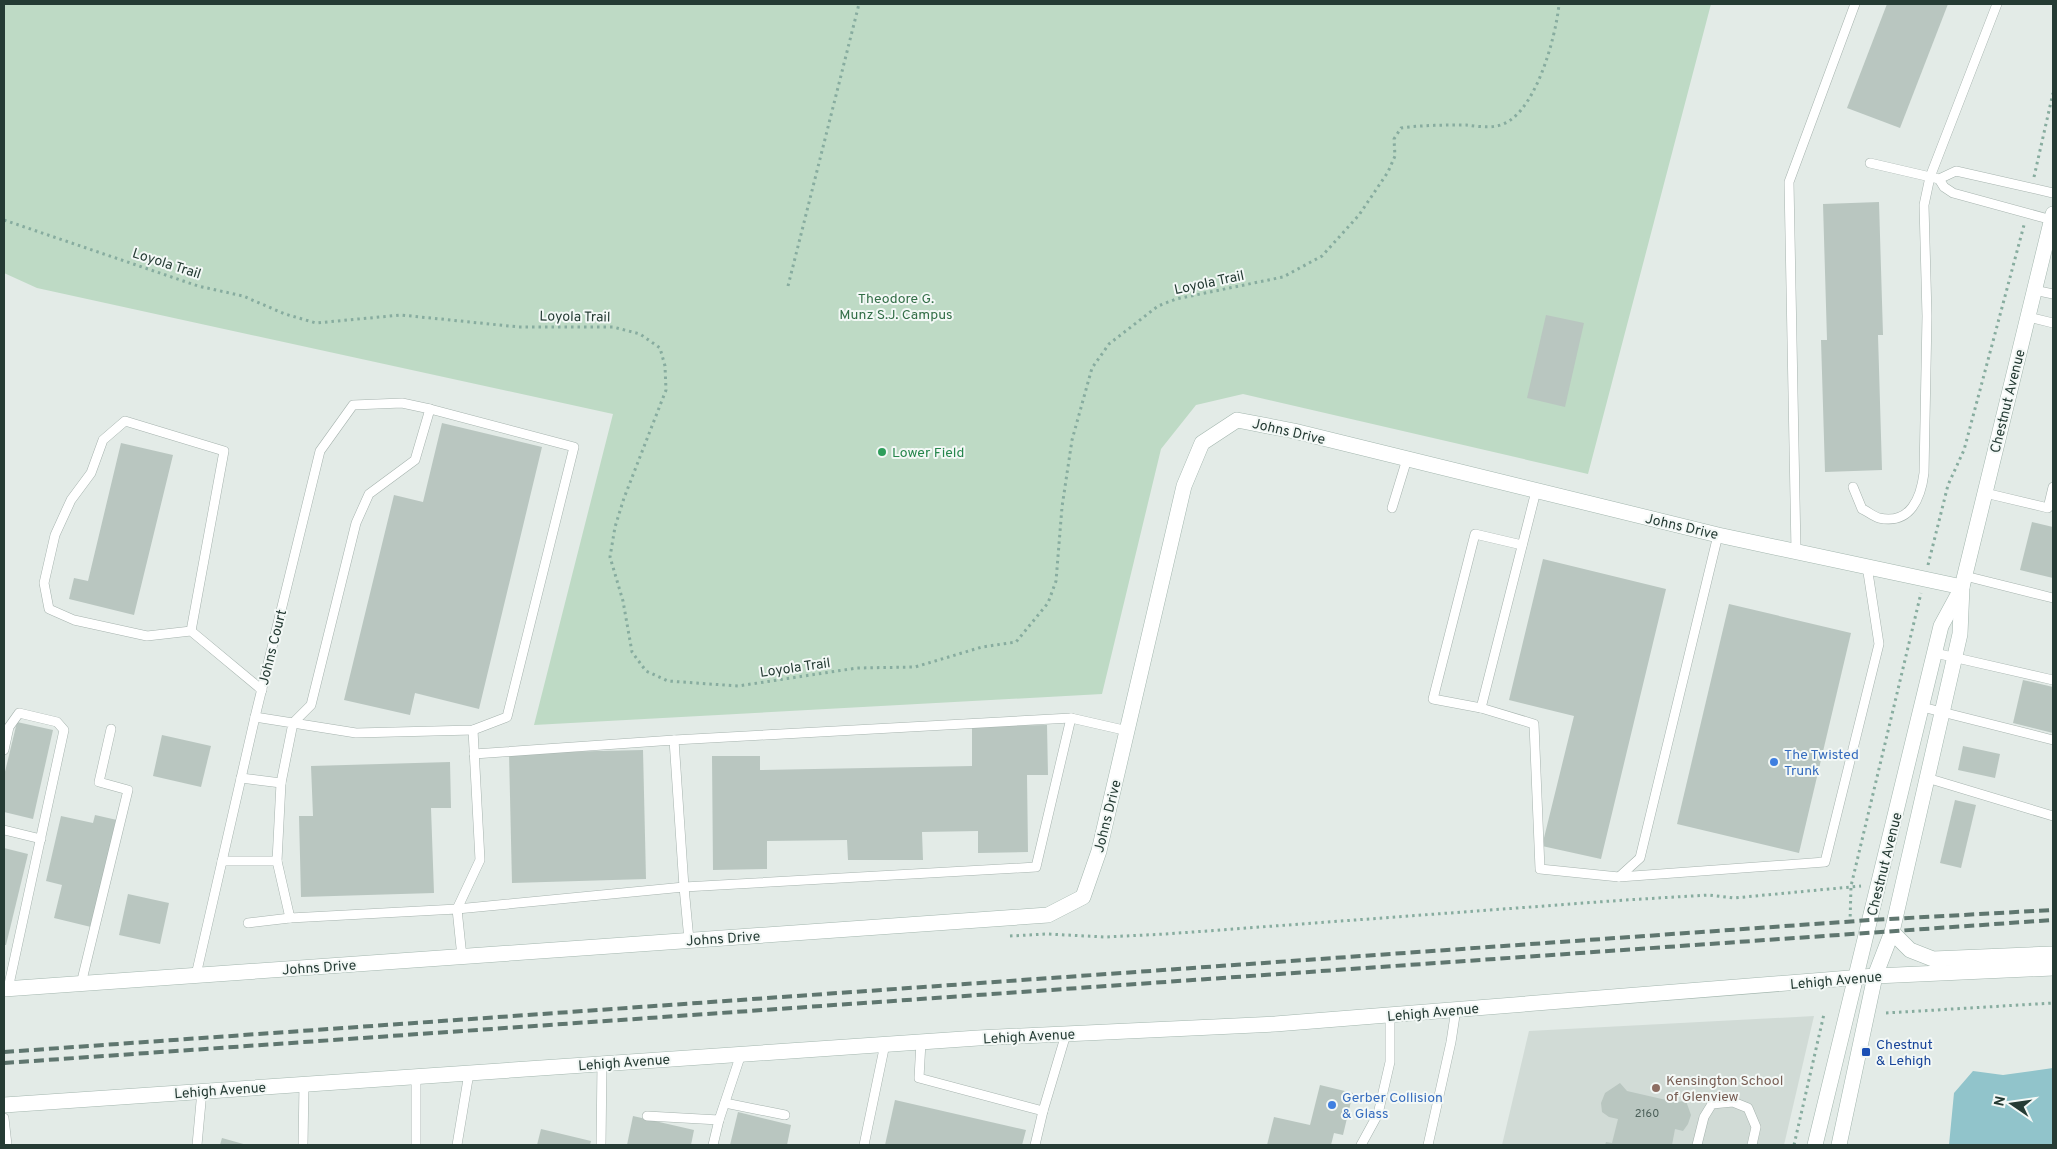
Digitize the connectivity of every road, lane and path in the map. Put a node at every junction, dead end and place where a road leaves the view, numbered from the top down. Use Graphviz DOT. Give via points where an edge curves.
graph roads {
  1 [pos="858,4"];
  2 [pos="1559,4"];
  3 [pos="1855,4"];
  4 [pos="1997,4"];
  5 [pos="2053,93"];
  6 [pos="1870,163"];
  7 [pos="1935,178"];
  8 [pos="2031,189"];
  9 [pos="2053,193"];
  10 [pos="2028,213"];
  11 [pos="2052,217"];
  12 [pos="4,220"];
  13 [pos="2051,236"];
  14 [pos="788,286"];
  15 [pos="2034,290"];
  16 [pos="2053,294"];
  17 [pos="2028,317"];
  18 [pos="2053,323"];
  19 [pos="430,409"];
  20 [pos="1407,459"];
  21 [pos="1853,487"];
  22 [pos="2053,487"];
  23 [pos="1536,491"];
  24 [pos="1985,493"];
  25 [pos="1392,508"];
  26 [pos="1718,535"];
  27 [pos="1522,545"];
  28 [pos="1796,551"];
  29 [pos="1867,566"];
  30 [pos="1925,578"];
  31 [pos="1963,582"];
  32 [pos="2053,598"];
  33 [pos="191,631"];
  34 [pos="1935,653"];
  35 [pos="1955,658"];
  36 [pos="2053,680"];
  37 [pos="262,690"];
  38 [pos="1922,707"];
  39 [pos="1481,708"];
  40 [pos="1942,713"];
  41 [pos="255,717"];
  42 [pos="1071,718"];
  43 [pos="293,723"];
  44 [pos="111,729"];
  45 [pos="473,730"];
  46 [pos="1128,731"];
  47 [pos="674,740"];
  48 [pos="2053,740"];
  49 [pos="4,750"];
  50 [pos="474,754"];
  51 [pos="241,778"];
  52 [pos="1927,778"];
  53 [pos="281,783"];
  54 [pos="2053,816"];
  55 [pos="4,830"];
  56 [pos="41,839"];
  57 [pos="277,861"];
  58 [pos="222,862"];
  59 [pos="1619,877"];
  60 [pos="1851,886"];
  61 [pos="684,887"];
  62 [pos="1868,887"];
  63 [pos="457,909"];
  64 [pos="290,918"];
  65 [pos="248,923"];
  66 [pos="1850,928"];
  67 [pos="1892,932"];
  68 [pos="1000,936"];
  69 [pos="689,940"];
  70 [pos="2053,954"];
  71 [pos="462,957"];
  72 [pos="2053,968"];
  73 [pos="196,975"];
  74 [pos="1875,976"];
  75 [pos="1855,979"];
  76 [pos="81,984"];
  77 [pos="6,989"];
  78 [pos="2053,1003"];
  79 [pos="1456,1009"];
  80 [pos="1886,1013"];
  81 [pos="1824,1014"];
  82 [pos="1390,1015"];
  83 [pos="1830,1018"];
  84 [pos="1822,1022"];
  85 [pos="1066,1034"];
  86 [pos="921,1042"];
  87 [pos="885,1044"];
  88 [pos="741,1054"];
  89 [pos="602,1063"];
  90 [pos="469,1073"];
  91 [pos="416,1076"];
  92 [pos="304,1084"];
  93 [pos="202,1091"];
  94 [pos="725,1103"];
  95 [pos="4,1105"];
  96 [pos="1043,1111"];
  97 [pos="784,1115"];
  98 [pos="647,1116"];
  99 [pos="4,1118"];
  100 [pos="719,1120"];
  101 [pos="7,1145"];
  102 [pos="197,1145"];
  103 [pos="304,1145"];
  104 [pos="416,1145"];
  105 [pos="457,1145"];
  106 [pos="601,1145"];
  107 [pos="713,1145"];
  108 [pos="864,1145"];
  109 [pos="1035,1145"];
  110 [pos="1361,1145"];
  111 [pos="1428,1145"];
  112 [pos="1697,1145"];
  113 [pos="1752,1145"];
  114 [pos="1794,1145"];
  115 [pos="1815,1145"];
  116 [pos="1839,1145"];
  1 -- 14 [label="path"];
  2 -- 12 [label="path, Loyola Trail" via="1544,70 1516,118 1497,126 1439,124 1401,128 1394,139 1395,156 1388,172 1359,215 1322,256 1283,277 1176,299 1158,306 1109,344 1092,368 1072,440 1056,582 1048,602 1016,642 982,647 915,667 857,668 738,686 668,681 646,671 632,652 610,556 624,498 666,390 660,348 640,334 612,327 520,326 401,315 316,323 243,296 198,286"];
  3 -- 28 [label="lane" via="1788,182"];
  4 -- 7 [label="lane"];
  5 -- 8 [label="path"];
  6 -- 7 [label="lane"];
  7 -- 8 [label="lane" via="1956,171"];
  7 -- 10 [label="lane" via="1953,193"];
  7 -- 21 [label="lane" via="1924,204 1927,316 1921,493 1914,508 1898,517 1879,518 1862,509"];
  8 -- 9 [label="lane"];
  10 -- 11 [label="lane"];
  10 -- 30 [label="path" via="1964,450 1948,485"];
  11 -- 13 [label="street, Chestnut Avenue"];
  13 -- 15 [label="street, Chestnut Avenue"];
  15 -- 16 [label="lane"];
  15 -- 17 [label="street, Chestnut Avenue"];
  17 -- 18 [label="lane"];
  17 -- 24 [label="street, Chestnut Avenue"];
  19 -- 37 [label="lane, Johns Court" via="402,403 353,405 320,451"];
  19 -- 43 [label="lane" via="415,460 369,494 356,523 311,705"];
  19 -- 45 [label="lane" via="574,447 506,717"];
  20 -- 23 [label="street, Johns Drive"];
  20 -- 25 [label="lane"];
  20 -- 46 [label="street, Johns Drive" via="1237,420 1202,443 1184,486"];
  22 -- 24 [label="lane" via="2048,508"];
  23 -- 26 [label="street, Johns Drive"];
  23 -- 27 [label="lane"];
  24 -- 31 [label="street, Chestnut Avenue"];
  26 -- 28 [label="street, Johns Drive"];
  26 -- 59 [label="lane" via="1640,858"];
  27 -- 39 [label="lane"];
  27 -- 39 [label="lane" via="1475,534 1433,699"];
  28 -- 29 [label="street, Johns Drive"];
  29 -- 30 [label="street, Johns Drive"];
  29 -- 59 [label="lane" via="1879,644 1825,862"];
  30 -- 31 [label="street, Johns Drive"];
  30 -- 60 [label="path"];
  31 -- 32 [label="lane"];
  31 -- 34 [label="street, Chestnut Avenue" via="1941,626"];
  31 -- 35 [label="street, Chestnut Avenue"];
  33 -- 33 [label="lane" via="224,451 125,421 104,440 91,473 71,500 55,535 44,583 49,609 74,620 146,636"];
  33 -- 37 [label="lane"];
  34 -- 35 [label="lane"];
  34 -- 38 [label="street, Chestnut Avenue"];
  35 -- 36 [label="lane"];
  35 -- 40 [label="street, Chestnut Avenue"];
  37 -- 41 [label="lane, Johns Court"];
  38 -- 40 [label="lane"];
  38 -- 75 [label="street, Chestnut Avenue"];
  39 -- 59 [label="lane" via="1534,724 1540,869"];
  40 -- 48 [label="lane"];
  40 -- 52 [label="street, Chestnut Avenue"];
  41 -- 43 [label="lane"];
  41 -- 51 [label="lane, Johns Court"];
  42 -- 46 [label="lane"];
  42 -- 47 [label="lane"];
  42 -- 61 [label="lane" via="1036,867"];
  43 -- 45 [label="lane" via="356,733"];
  43 -- 53 [label="lane"];
  44 -- 76 [label="lane" via="99,782 128,790"];
  45 -- 50 [label="lane"];
  46 -- 69 [label="street, Johns Drive" via="1099,851 1083,897 1048,915"];
  47 -- 50 [label="lane"];
  47 -- 61 [label="lane"];
  49 -- 56 [label="lane" via="9,727 19,713 56,722 64,730"];
  50 -- 63 [label="lane" via="480,860"];
  51 -- 53 [label="lane"];
  51 -- 58 [label="lane, Johns Court"];
  52 -- 54 [label="lane"];
  52 -- 67 [label="street, Chestnut Avenue"];
  53 -- 57 [label="lane"];
  55 -- 56 [label="lane"];
  56 -- 77 [label="lane"];
  57 -- 58 [label="lane"];
  57 -- 64 [label="lane"];
  58 -- 73 [label="lane, Johns Court"];
  60 -- 62 [label="path"];
  60 -- 66 [label="path"];
  60 -- 68 [label="path" via="1734,898 1709,895 1624,900 1166,934"];
  61 -- 63 [label="lane"];
  61 -- 69 [label="lane"];
  63 -- 64 [label="lane"];
  63 -- 71 [label="lane"];
  64 -- 65 [label="lane"];
  67 -- 70 [label="street" via="1910,950 1933,959"];
  67 -- 74 [label="street, Chestnut Avenue"];
  69 -- 71 [label="street, Johns Drive"];
  71 -- 73 [label="street, Johns Drive"];
  72 -- 74 [label="street, Lehigh Avenue"];
  73 -- 76 [label="street, Johns Drive"];
  74 -- 75 [label="street, Lehigh Avenue"];
  74 -- 116 [label="street, Chestnut Avenue"];
  75 -- 79 [label="street, Lehigh Avenue"];
  75 -- 115 [label="street, Chestnut Avenue"];
  76 -- 77 [label="street, Johns Drive"];
  78 -- 80 [label="path"];
  79 -- 82 [label="street, Lehigh Avenue"];
  79 -- 111 [label="lane"];
  81 -- 84 [label="path"];
  82 -- 85 [label="street, Lehigh Avenue"];
  82 -- 110 [label="lane" via="1390,1062 1378,1114"];
  83 -- 84 [label="path"];
  84 -- 114 [label="path"];
  85 -- 86 [label="street, Lehigh Avenue"];
  85 -- 96 [label="lane"];
  86 -- 87 [label="street, Lehigh Avenue"];
  86 -- 96 [label="lane" via="919,1078"];
  87 -- 88 [label="street, Lehigh Avenue"];
  87 -- 108 [label="lane"];
  88 -- 89 [label="street, Lehigh Avenue"];
  88 -- 94 [label="lane"];
  89 -- 90 [label="street, Lehigh Avenue"];
  89 -- 106 [label="lane"];
  90 -- 91 [label="street, Lehigh Avenue"];
  90 -- 105 [label="lane"];
  91 -- 92 [label="street, Lehigh Avenue"];
  91 -- 104 [label="lane"];
  92 -- 93 [label="street, Lehigh Avenue"];
  92 -- 103 [label="lane"];
  93 -- 95 [label="street, Lehigh Avenue"];
  93 -- 102 [label="lane"];
  94 -- 97 [label="lane"];
  94 -- 100 [label="lane"];
  96 -- 109 [label="lane"];
  98 -- 100 [label="lane"];
  99 -- 101 [label="lane"];
  100 -- 107 [label="lane"];
  112 -- 113 [label="lane" via="1704,1117 1712,1104 1733,1102 1748,1108 1756,1127"];
}
